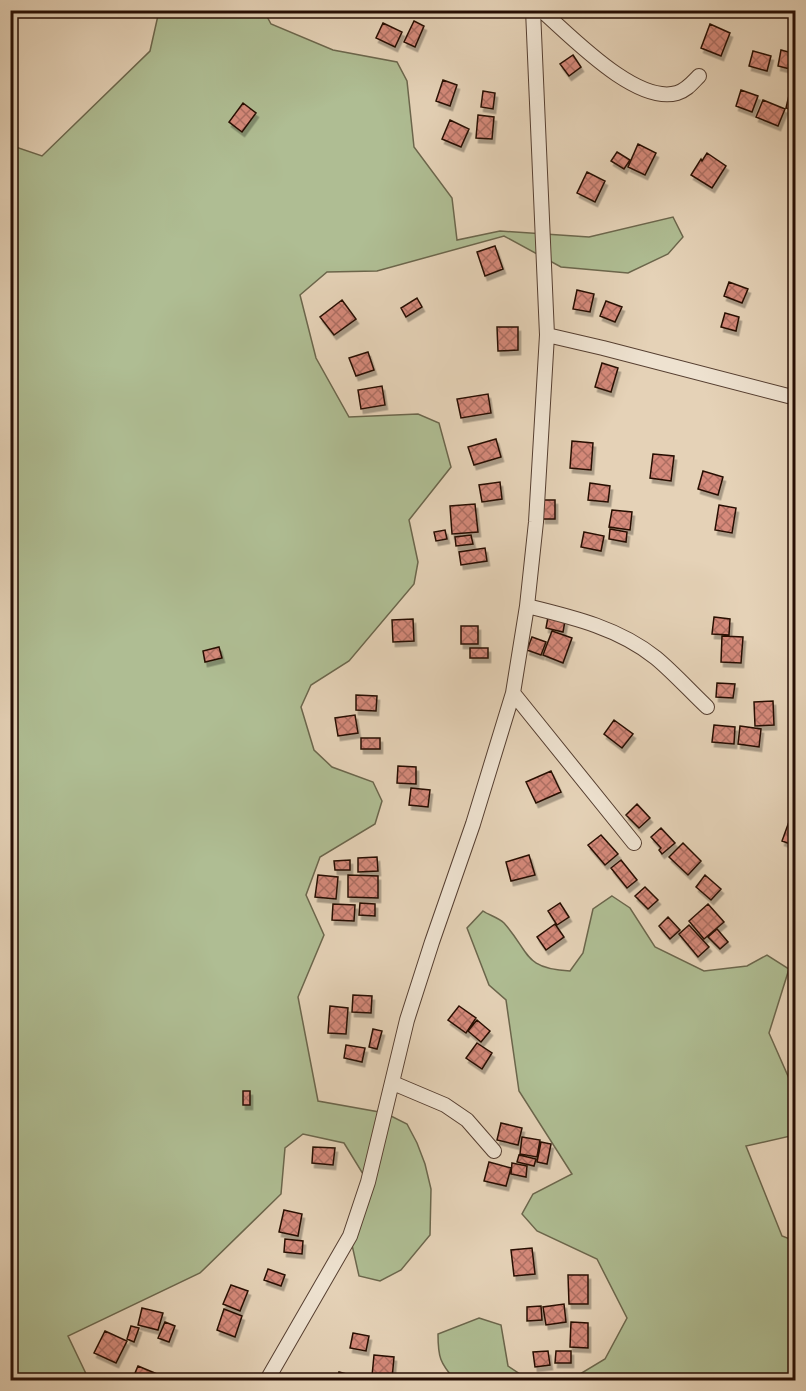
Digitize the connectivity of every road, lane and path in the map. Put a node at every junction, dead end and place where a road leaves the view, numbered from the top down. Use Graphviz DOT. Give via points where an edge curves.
graph roads {
  1 [pos="533,10"];
  2 [pos="541,10"];
  3 [pos="699,76"];
  4 [pos="547,335"];
  5 [pos="795,398"];
  6 [pos="527,606"];
  7 [pos="513,693"];
  8 [pos="706,707"];
  9 [pos="634,843"];
  10 [pos="393,1083"];
  11 [pos="494,1151"];
  12 [pos="267,1380"];
  1 -- 4 [label="street"];
  2 -- 3 [label="street" via="620,77 640,88 663,95 676,94"];
  4 -- 5 [label="street"];
  4 -- 6 [label="street"];
  6 -- 7 [label="street"];
  6 -- 8 [label="street" via="583,620 618,634 655,658"];
  7 -- 9 [label="street"];
  7 -- 10 [label="street" via="407,1020"];
  10 -- 11 [label="street" via="445,1105 467,1120"];
  10 -- 12 [label="street" via="350,1236"];
}
